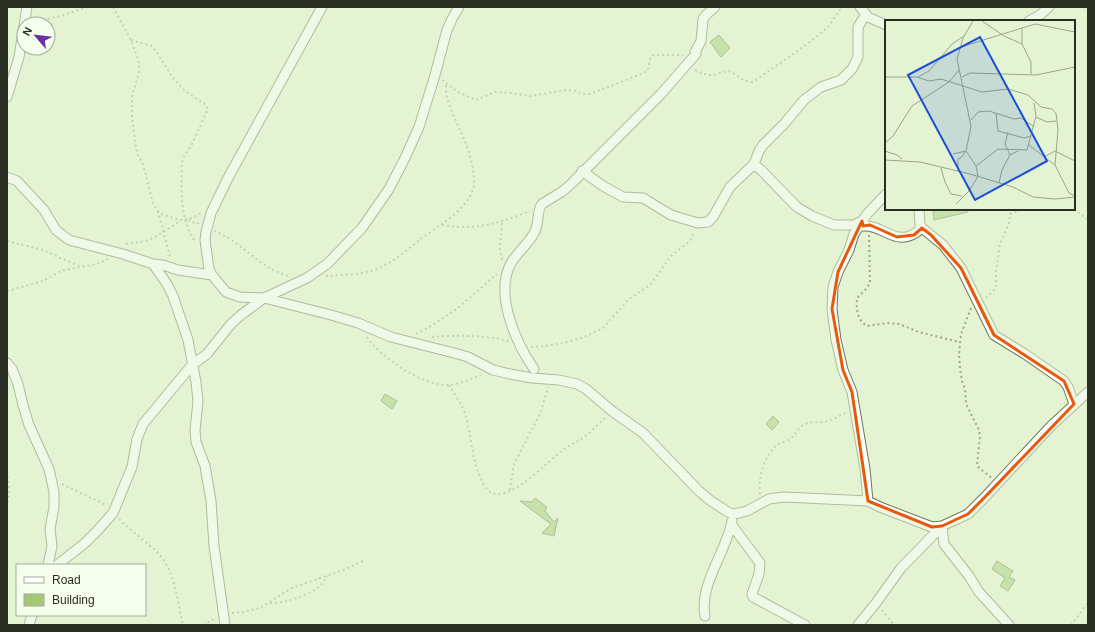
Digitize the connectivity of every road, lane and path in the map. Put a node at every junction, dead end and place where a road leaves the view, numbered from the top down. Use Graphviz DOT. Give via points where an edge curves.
graph roads {
  1 [pos="87,7"];
  2 [pos="114,7"];
  3 [pos="322,7"];
  4 [pos="459,7"];
  5 [pos="715,7"];
  6 [pos="842,7"];
  7 [pos="860,7"];
  8 [pos="1049,7"];
  9 [pos="1083,7"];
  10 [pos="1088,10"];
  11 [pos="866,14"];
  12 [pos="56,17"];
  13 [pos="1031,20"];
  14 [pos="885,25"];
  15 [pos="132,40"];
  16 [pos="696,54"];
  17 [pos="18,56"];
  18 [pos="687,66"];
  19 [pos="435,74"];
  20 [pos="446,83"];
  21 [pos="7,97"];
  22 [pos="754,162"];
  23 [pos="582,171"];
  24 [pos="7,176"];
  25 [pos="885,195"];
  26 [pos="214,205"];
  27 [pos="540,207"];
  28 [pos="157,210"];
  29 [pos="919,210"];
  30 [pos="1020,210"];
  31 [pos="1075,210"];
  32 [pos="181,220"];
  33 [pos="186,220"];
  34 [pos="208,220"];
  35 [pos="1088,220"];
  36 [pos="502,222"];
  37 [pos="698,222"];
  38 [pos="866,223"];
  39 [pos="442,225"];
  40 [pos="922,228"];
  41 [pos="163,232"];
  42 [pos="205,240"];
  43 [pos="7,241"];
  44 [pos="126,244"];
  45 [pos="123,254"];
  46 [pos="502,262"];
  47 [pos="153,264"];
  48 [pos="81,267"];
  49 [pos="178,270"];
  50 [pos="498,273"];
  51 [pos="212,275"];
  52 [pos="322,277"];
  53 [pos="302,280"];
  54 [pos="7,291"];
  55 [pos="975,297"];
  56 [pos="264,298"];
  57 [pos="981,310"];
  58 [pos="358,323"];
  59 [pos="412,336"];
  60 [pos="430,337"];
  61 [pos="959,342"];
  62 [pos="518,343"];
  63 [pos="7,363"];
  64 [pos="192,365"];
  65 [pos="534,369"];
  66 [pos="493,370"];
  67 [pos="549,380"];
  68 [pos="448,385"];
  69 [pos="1088,392"];
  70 [pos="1074,404"];
  71 [pos="854,408"];
  72 [pos="612,411"];
  73 [pos="7,472"];
  74 [pos="51,476"];
  75 [pos="1000,482"];
  76 [pos="510,490"];
  77 [pos="764,501"];
  78 [pos="868,501"];
  79 [pos="7,510"];
  80 [pos="113,513"];
  81 [pos="733,514"];
  82 [pos="731,524"];
  83 [pos="942,526"];
  84 [pos="363,561"];
  85 [pos="48,564"];
  86 [pos="58,564"];
  87 [pos="327,576"];
  88 [pos="876,603"];
  89 [pos="1088,603"];
  90 [pos="269,604"];
  91 [pos="223,614"];
  92 [pos="705,616"];
  93 [pos="183,625"];
  94 [pos="203,625"];
  95 [pos="225,625"];
  96 [pos="805,625"];
  97 [pos="858,625"];
  98 [pos="894,625"];
  99 [pos="1009,625"];
  100 [pos="1071,625"];
  1 -- 12 [label="path"];
  2 -- 15 [label="path"];
  3 -- 26 [label="street"];
  4 -- 19 [label="street" via="447,30"];
  5 -- 16 [label="street" via="703,19 701,41"];
  6 -- 18 [label="path" via="821,34 753,82 747,82 729,71 712,76"];
  7 -- 11 [label="street"];
  8 -- 13 [label="street"];
  9 -- 10 [label="path"];
  11 -- 14 [label="street"];
  11 -- 22 [label="street" via="858,27 858,57 852,70 841,80 821,87 808,96 763,145"];
  15 -- 28 [label="path" via="139,62 131,107 137,154 142,162 152,202"];
  15 -- 33 [label="path" via="152,46 173,78 208,109 182,160"];
  16 -- 18 [label="street"];
  16 -- 20 [label="path" via="653,55 650,57 648,70 644,73 590,94 566,90 530,96 495,92 476,100"];
  17 -- 21 [label="street"];
  18 -- 23 [label="street"];
  19 -- 20 [label="path"];
  19 -- 53 [label="street" via="419,127 389,189 362,228 327,264"];
  20 -- 39 [label="path" via="448,100 469,152 474,184 466,202"];
  22 -- 37 [label="street" via="730,187 713,217 708,222"];
  22 -- 38 [label="street" via="797,207 805,212 834,225"];
  23 -- 27 [label="street" via="563,191"];
  23 -- 37 [label="street" via="623,197 643,198 671,215"];
  24 -- 45 [label="street" via="17,180 44,210 56,230 69,240"];
  25 -- 38 [label="street"];
  26 -- 33 [label="path"];
  26 -- 34 [label="street"];
  27 -- 36 [label="path"];
  27 -- 62 [label="street" via="535,232 510,265 507,277 507,306"];
  28 -- 32 [label="path" via="170,218"];
  28 -- 41 [label="path"];
  29 -- 40 [label="street"];
  30 -- 57 [label="path" via="1010,214 1000,244 996,286 984,300"];
  31 -- 35 [label="path"];
  32 -- 33 [label="path"];
  32 -- 41 [label="path"];
  33 -- 34 [label="path" via="197,224"];
  33 -- 42 [label="path" via="193,239"];
  34 -- 42 [label="street"];
  34 -- 53 [label="path" via="210,229 238,244 259,262 284,275"];
  36 -- 39 [label="path" via="482,227"];
  36 -- 46 [label="path"];
  37 -- 62 [label="path" via="690,241 671,256 650,285 629,299 603,328 584,337 551,345 530,347"];
  38 -- 40 [label="street" via="896,237 914,236"];
  38 -- 61 [label="path" via="868,265 871,274 870,282 857,298 860,321 867,326 899,324"];
  38 -- 71 [label="street" via="854,234 833,287 832,309 836,340 843,370 852,392"];
  39 -- 52 [label="path" via="378,268"];
  40 -- 55 [label="street" via="943,245 961,268"];
  41 -- 44 [label="path" via="145,241"];
  41 -- 49 [label="path" via="170,259"];
  42 -- 51 [label="street"];
  43 -- 48 [label="path" via="43,250"];
  45 -- 47 [label="street"];
  45 -- 48 [label="path"];
  47 -- 49 [label="street"];
  47 -- 64 [label="street" via="174,296 188,340"];
  48 -- 54 [label="path"];
  49 -- 51 [label="street"];
  50 -- 59 [label="path" via="458,308"];
  51 -- 56 [label="street" via="226,292 240,297"];
  53 -- 56 [label="street"];
  55 -- 57 [label="street"];
  55 -- 61 [label="path"];
  56 -- 58 [label="street"];
  56 -- 64 [label="street" via="232,324 207,354"];
  57 -- 70 [label="street" via="994,335 1064,381"];
  58 -- 66 [label="street" via="391,337 468,357"];
  58 -- 68 [label="path" via="372,345 387,359 421,379"];
  60 -- 62 [label="path" via="493,337"];
  61 -- 75 [label="path" via="960,369 966,404 980,436 977,465 987,475"];
  62 -- 65 [label="street"];
  63 -- 74 [label="street" via="18,384 29,425"];
  64 -- 80 [label="street" via="143,424 137,439 132,467"];
  64 -- 91 [label="street" via="198,401 196,442 205,466 212,501 214,546"];
  66 -- 67 [label="street"];
  66 -- 68 [label="path"];
  67 -- 72 [label="street" via="568,382 586,389"];
  67 -- 76 [label="path" via="541,412 514,464"];
  68 -- 76 [label="path" via="465,414 474,461 485,487 490,492 500,494"];
  69 -- 70 [label="street"];
  70 -- 75 [label="street" via="1027,450"];
  71 -- 77 [label="path" via="824,422 804,424 792,438 775,448 761,474 760,492 761,500"];
  71 -- 78 [label="street"];
  72 -- 76 [label="path" via="583,438 563,450 531,478"];
  72 -- 81 [label="street" via="643,433 699,491 720,508"];
  73 -- 79 [label="path"];
  74 -- 80 [label="path" via="71,489 106,505"];
  74 -- 85 [label="street" via="54,501 50,529 52,546"];
  75 -- 83 [label="street" via="968,514"];
  77 -- 78 [label="street" via="784,496"];
  77 -- 81 [label="street"];
  78 -- 83 [label="street" via="932,527"];
  80 -- 86 [label="street" via="85,543"];
  80 -- 93 [label="path" via="165,563 172,577"];
  81 -- 82 [label="street"];
  82 -- 92 [label="street" via="704,597"];
  82 -- 96 [label="street" via="760,563 752,596"];
  83 -- 88 [label="street" via="901,568"];
  83 -- 99 [label="street" via="944,544 979,592"];
  84 -- 87 [label="path"];
  87 -- 90 [label="path" via="292,588"];
  87 -- 90 [label="path" via="316,589"];
  88 -- 97 [label="street"];
  88 -- 98 [label="path"];
  89 -- 100 [label="path"];
  90 -- 91 [label="path" via="244,612"];
  91 -- 94 [label="path"];
  91 -- 95 [label="street"];
}
